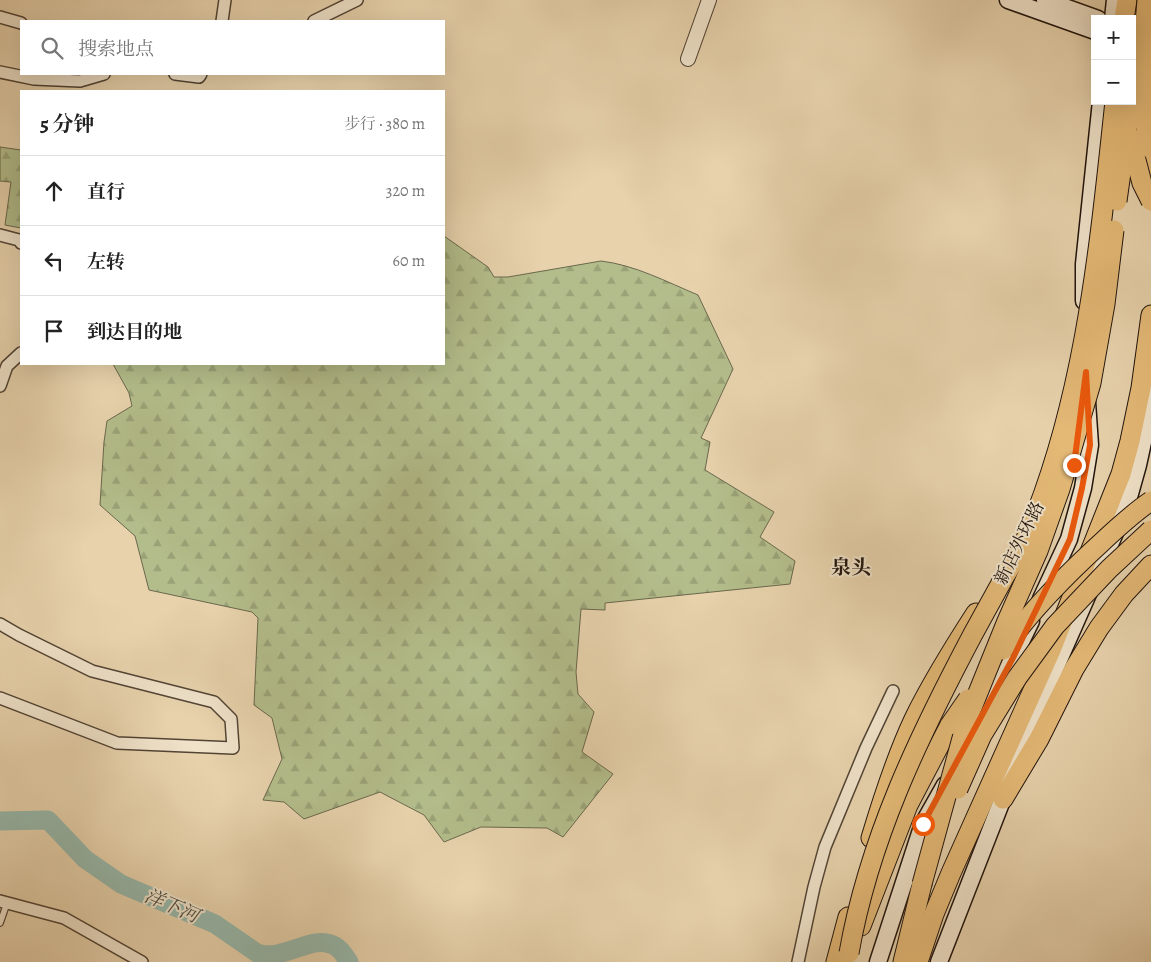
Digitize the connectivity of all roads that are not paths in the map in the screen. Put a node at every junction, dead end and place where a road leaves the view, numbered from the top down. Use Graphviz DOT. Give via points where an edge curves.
graph roads {
  1 [pos="357,0"];
  2 [pos="709,0"];
  3 [pos="1008,0"];
  4 [pos="1045,0"];
  5 [pos="1115,0"];
  6 [pos="1127,0"];
  7 [pos="1140,0"];
  8 [pos="1146,0"];
  9 [pos="223,1"];
  10 [pos="1113,15"];
  11 [pos="1130,15"];
  12 [pos="1091,16"];
  13 [pos="0,17"];
  14 [pos="1136,18"];
  15 [pos="222,20"];
  16 [pos="316,20"];
  17 [pos="20,24"];
  18 [pos="1091,30"];
  19 [pos="1136,55"];
  20 [pos="688,59"];
  21 [pos="1136,64"];
  22 [pos="0,72"];
  23 [pos="101,75"];
  24 [pos="183,75"];
  25 [pos="200,75"];
  26 [pos="1101,105"];
  27 [pos="1116,105"];
  28 [pos="1126,105"];
  29 [pos="1130,105"];
  30 [pos="1151,149"];
  31 [pos="1151,172"];
  32 [pos="1151,201"];
  33 [pos="0,235"];
  34 [pos="20,242"];
  35 [pos="1151,315"];
  36 [pos="20,354"];
  37 [pos="1086,372"];
  38 [pos="1151,377"];
  39 [pos="0,386"];
  40 [pos="1151,501"];
  41 [pos="1151,530"];
  42 [pos="1151,564"];
  43 [pos="1151,579"];
  44 [pos="997,580"];
  45 [pos="1124,594"];
  46 [pos="0,624"];
  47 [pos="892,691"];
  48 [pos="0,698"];
  49 [pos="995,797"];
  50 [pos="922,884"];
  51 [pos="4,902"];
  52 [pos="0,923"];
  53 [pos="844,959"];
  54 [pos="142,962"];
  55 [pos="798,962"];
  56 [pos="878,962"];
  57 [pos="902,962"];
  58 [pos="918,962"];
  59 [pos="939,962"];
  1 -- 16 [label="street"];
  2 -- 20 [label="street"];
  3 -- 18 [label="main road"];
  4 -- 12 [label="main road"];
  5 -- 10 [label="main road"];
  6 -- 11 [label="highway"];
  7 -- 14 [label="street"];
  8 -- 21 [label="highway, bridge"];
  8 -- 30 [label="highway, bridge" via="1141,75 1142,102"];
  9 -- 15 [label="street"];
  13 -- 17 [label="street"];
  19 -- 31 [label="highway"];
  22 -- 23 [label="street" via="34,79 80,81"];
  24 -- 25 [label="street"];
  26 -- 37 [label="main road" via="1084,264"];
  27 -- 53 [label="highway, 新店外环路, bridge" via="1091,302 1076,379 1047,483 1023,545 944,689 903,775 866,878"];
  28 -- 32 [label="highway, bridge" via="1131,146"];
  29 -- 50 [label="highway, 新店外环路, bridge" via="1105,304 1091,383 1038,551 968,720"];
  33 -- 34 [label="street"];
  35 -- 49 [label="highway" via="1141,388 1122,474"];
  36 -- 39 [label="street" via="7,366"];
  37 -- 44 [label="main road" via="1074,465"];
  37 -- 56 [label="main road" via="1090,445 1070,539 1014,656 923,824"];
  38 -- 49 [label="main road" via="1144,438 1126,508"];
  40 -- 53 [label="highway, bridge" via="1075,566 1014,634 950,725 908,805"];
  41 -- 50 [label="highway, bridge" via="1055,626 1017,678 982,734 954,797"];
  42 -- 45 [label="highway"];
  43 -- 45 [label="main road"];
  44 -- 53 [label="highway" via="942,665 898,758 861,872"];
  45 -- 49 [label="highway" via="1085,650 1039,739"];
  46 -- 48 [label="street" via="92,671 214,702 230,719 234,748 117,742"];
  47 -- 55 [label="street" via="825,847"];
  49 -- 58 [label="highway" via="951,873"];
  49 -- 59 [label="main road"];
  50 -- 57 [label="highway, 新店外环路"];
  51 -- 52 [label="lane"];
  51 -- 54 [label="street" via="64,918"];
}
